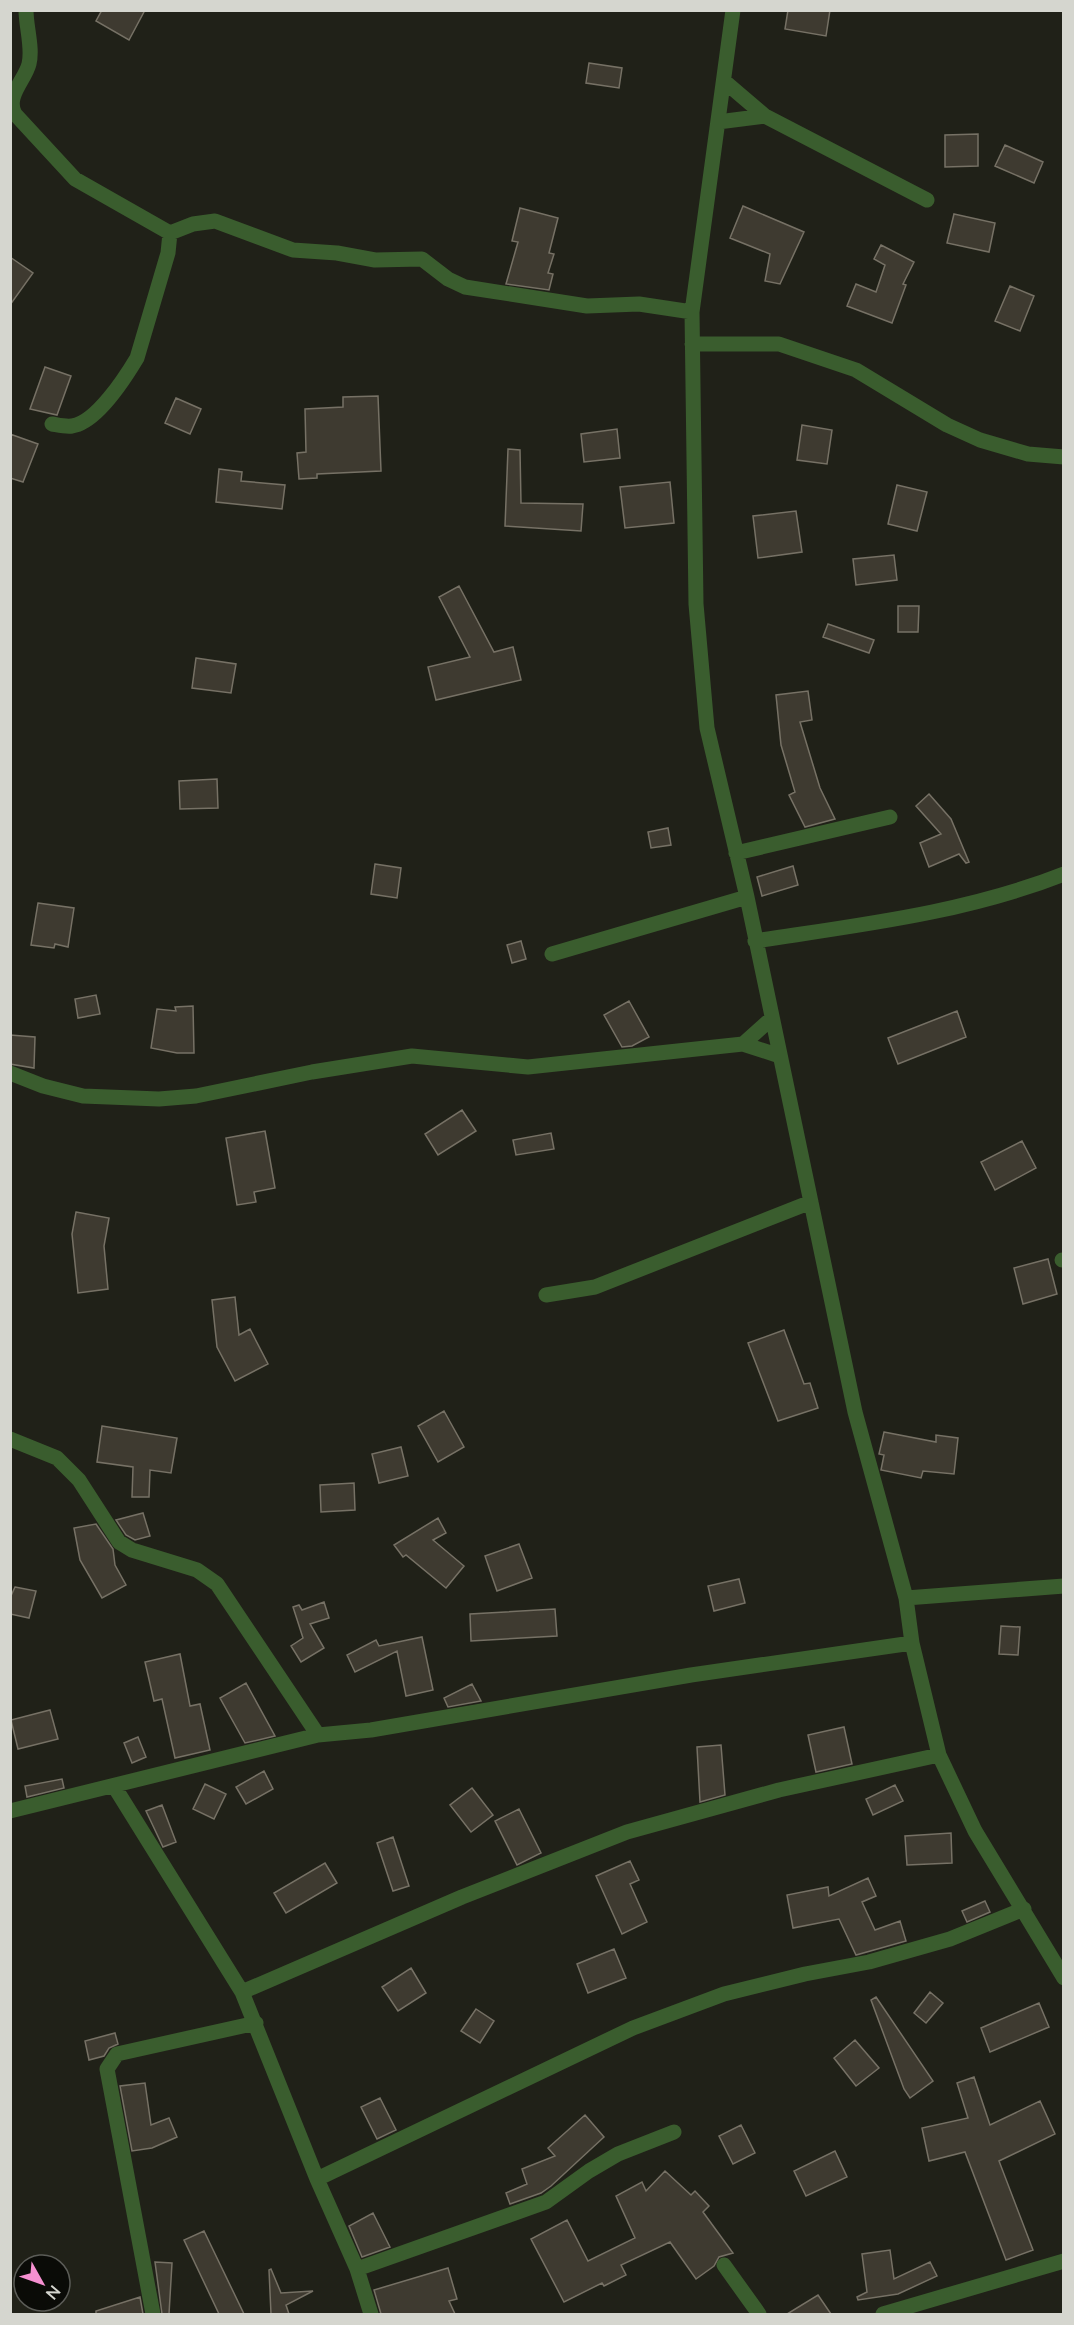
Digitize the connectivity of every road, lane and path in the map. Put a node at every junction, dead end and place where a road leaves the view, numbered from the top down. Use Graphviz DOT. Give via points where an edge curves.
graph roads {
  1 [pos="26,10"];
  2 [pos="733,10"];
  3 [pos="724,81"];
  4 [pos="765,116"];
  5 [pos="718,122"];
  6 [pos="927,200"];
  7 [pos="170,233"];
  8 [pos="692,312"];
  9 [pos="692,344"];
  10 [pos="52,424"];
  11 [pos="1064,456"];
  12 [pos="890,817"];
  13 [pos="736,853"];
  14 [pos="1064,874"];
  15 [pos="747,897"];
  16 [pos="755,941"];
  17 [pos="552,954"];
  18 [pos="771,1019"];
  19 [pos="743,1044"];
  20 [pos="780,1056"];
  21 [pos="10,1073"];
  22 [pos="811,1202"];
  23 [pos="546,1295"];
  24 [pos="10,1439"];
  25 [pos="1064,1586"];
  26 [pos="906,1599"];
  27 [pos="912,1643"];
  28 [pos="318,1735"];
  29 [pos="939,1755"];
  30 [pos="114,1786"];
  31 [pos="10,1811"];
  32 [pos="1024,1909"];
  33 [pos="1064,1978"];
  34 [pos="242,1992"];
  35 [pos="256,2023"];
  36 [pos="674,2132"];
  37 [pos="316,2178"];
  38 [pos="1064,2260"];
  39 [pos="724,2265"];
  40 [pos="357,2269"];
  41 [pos="153,2314"];
  42 [pos="371,2314"];
  43 [pos="759,2314"];
  44 [pos="883,2314"];
  1 -- 7 [label="street" via="28,65 12,99 15,114 75,179"];
  2 -- 3 [label="street"];
  3 -- 4 [label="street"];
  3 -- 5 [label="street"];
  4 -- 5 [label="street"];
  4 -- 6 [label="street"];
  5 -- 8 [label="street"];
  7 -- 8 [label="street" via="215,221 293,250 375,260 422,259 465,287 587,306 639,304"];
  7 -- 10 [label="street" via="168,253 130,370 86,421 71,427"];
  8 -- 9 [label="street"];
  9 -- 11 [label="street" via="778,344 856,370 947,425 980,440 1028,454"];
  9 -- 13 [label="street" via="697,615 707,728"];
  12 -- 13 [label="street"];
  13 -- 15 [label="street"];
  14 -- 16 [label="street" via="945,911"];
  15 -- 16 [label="street"];
  15 -- 17 [label="street"];
  16 -- 18 [label="street"];
  18 -- 19 [label="street"];
  18 -- 20 [label="street"];
  19 -- 20 [label="street"];
  19 -- 21 [label="street" via="528,1067 412,1056 196,1096 159,1099 83,1096"];
  20 -- 22 [label="street"];
  22 -- 23 [label="street" via="595,1287"];
  22 -- 26 [label="street" via="855,1412"];
  24 -- 28 [label="street" via="57,1458 79,1480 119,1542 132,1550 197,1570 217,1584"];
  25 -- 26 [label="street"];
  26 -- 27 [label="street"];
  27 -- 28 [label="street" via="691,1675 371,1730"];
  27 -- 29 [label="street"];
  28 -- 30 [label="street"];
  29 -- 32 [label="street" via="975,1831"];
  29 -- 34 [label="street" via="779,1790 627,1832"];
  30 -- 31 [label="street"];
  30 -- 34 [label="street"];
  32 -- 33 [label="street"];
  32 -- 37 [label="street" via="950,1939 869,1962 724,1994 633,2028"];
  34 -- 35 [label="street"];
  35 -- 37 [label="street"];
  35 -- 41 [label="street" via="117,2054 107,2069"];
  36 -- 40 [label="street" via="618,2154 546,2202"];
  37 -- 40 [label="street"];
  38 -- 44 [label="street"];
  39 -- 43 [label="street"];
  40 -- 42 [label="street"];
}
